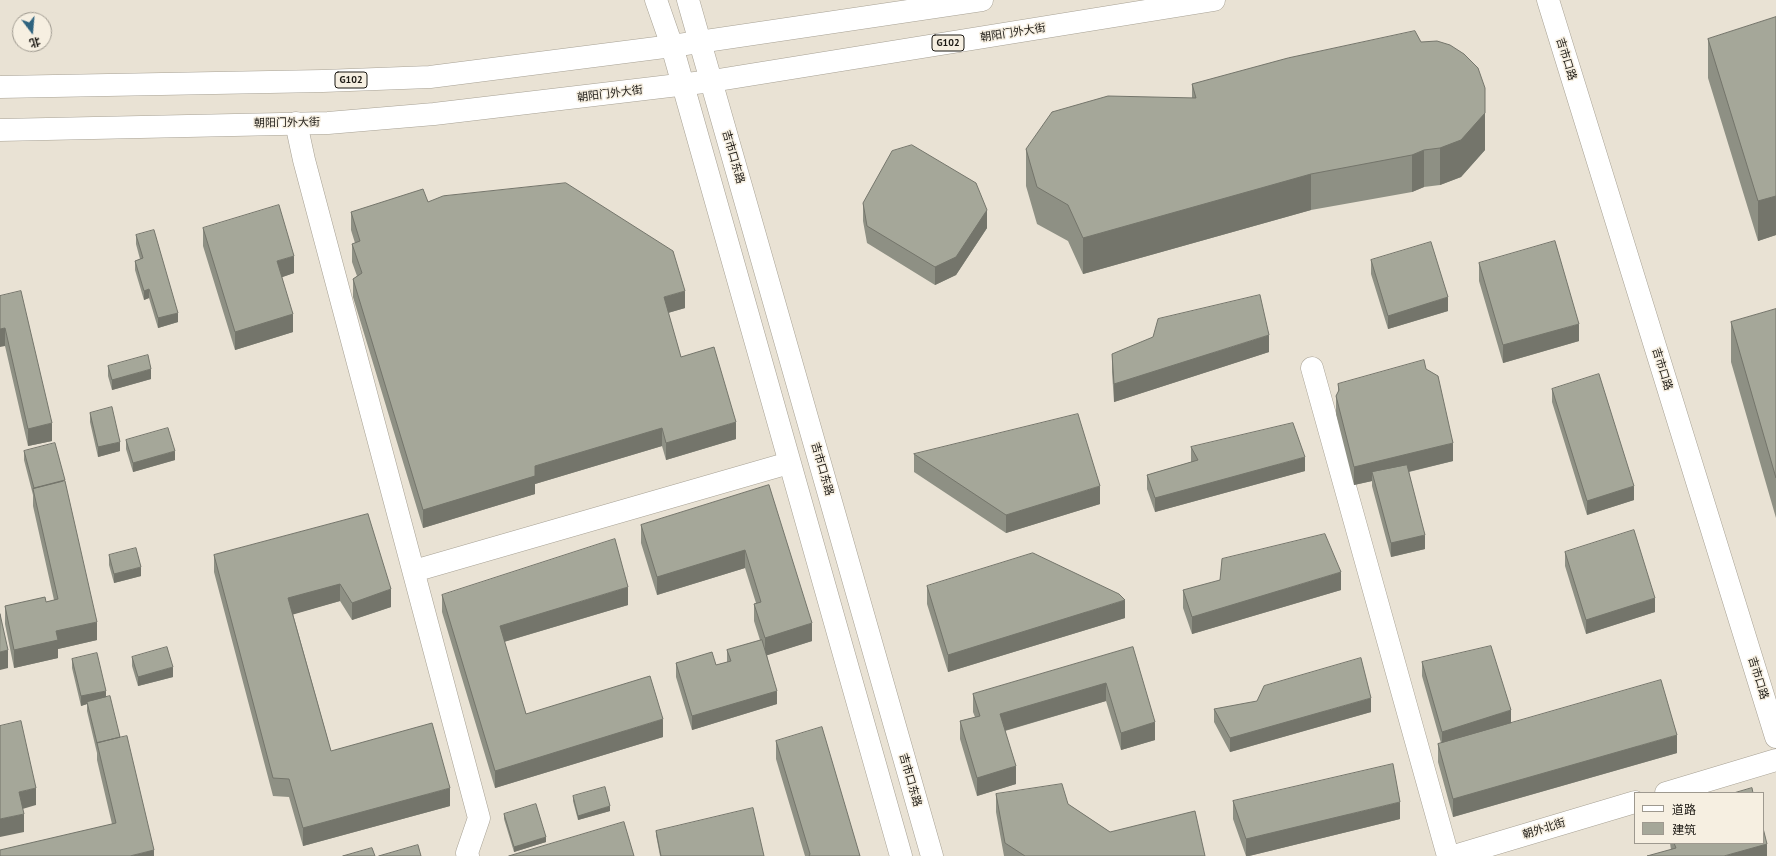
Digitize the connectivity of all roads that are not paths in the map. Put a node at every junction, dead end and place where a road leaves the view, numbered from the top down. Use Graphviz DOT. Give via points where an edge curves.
graph roads {
  1 [pos="656,0"];
  2 [pos="688,0"];
  3 [pos="982,0"];
  4 [pos="1214,0"];
  5 [pos="1548,0"];
  6 [pos="700,41"];
  7 [pos="672,46"];
  8 [pos="712,81"];
  9 [pos="682,85"];
  10 [pos="0,87"];
  11 [pos="296,123"];
  12 [pos="0,130"];
  13 [pos="1312,368"];
  14 [pos="789,463"];
  15 [pos="414,571"];
  16 [pos="1776,737"];
  17 [pos="1776,760"];
  18 [pos="1669,792"];
  19 [pos="1634,802"];
  20 [pos="468,856"];
  21 [pos="901,856"];
  22 [pos="932,856"];
  23 [pos="1448,856"];
  24 [pos="1454,856"];
  1 -- 7 [label="main road"];
  2 -- 6 [label="main road, 吉市口东路"];
  3 -- 6 [label="main road, G102"];
  4 -- 8 [label="main road, 朝阳门外大街 / G102"];
  5 -- 16 [label="main road, 吉市口路"];
  6 -- 7 [label="main road, G102"];
  6 -- 8 [label="main road, 吉市口东路"];
  7 -- 9 [label="main road"];
  7 -- 10 [label="main road, G102" via="430,77"];
  8 -- 9 [label="main road, 朝阳门外大街 / G102"];
  8 -- 22 [label="main road, 吉市口东路"];
  9 -- 11 [label="main road, 朝阳门外大街 / G102" via="434,114 328,123"];
  9 -- 14 [label="main road"];
  11 -- 12 [label="main road, 朝阳门外大街 / G102"];
  11 -- 15 [label="main road"];
  13 -- 23 [label="main road"];
  14 -- 15 [label="main road"];
  14 -- 21 [label="main road"];
  15 -- 20 [label="main road" via="479,818"];
  17 -- 18 [label="main road"];
  19 -- 24 [label="main road, 朝外北街"];
}
